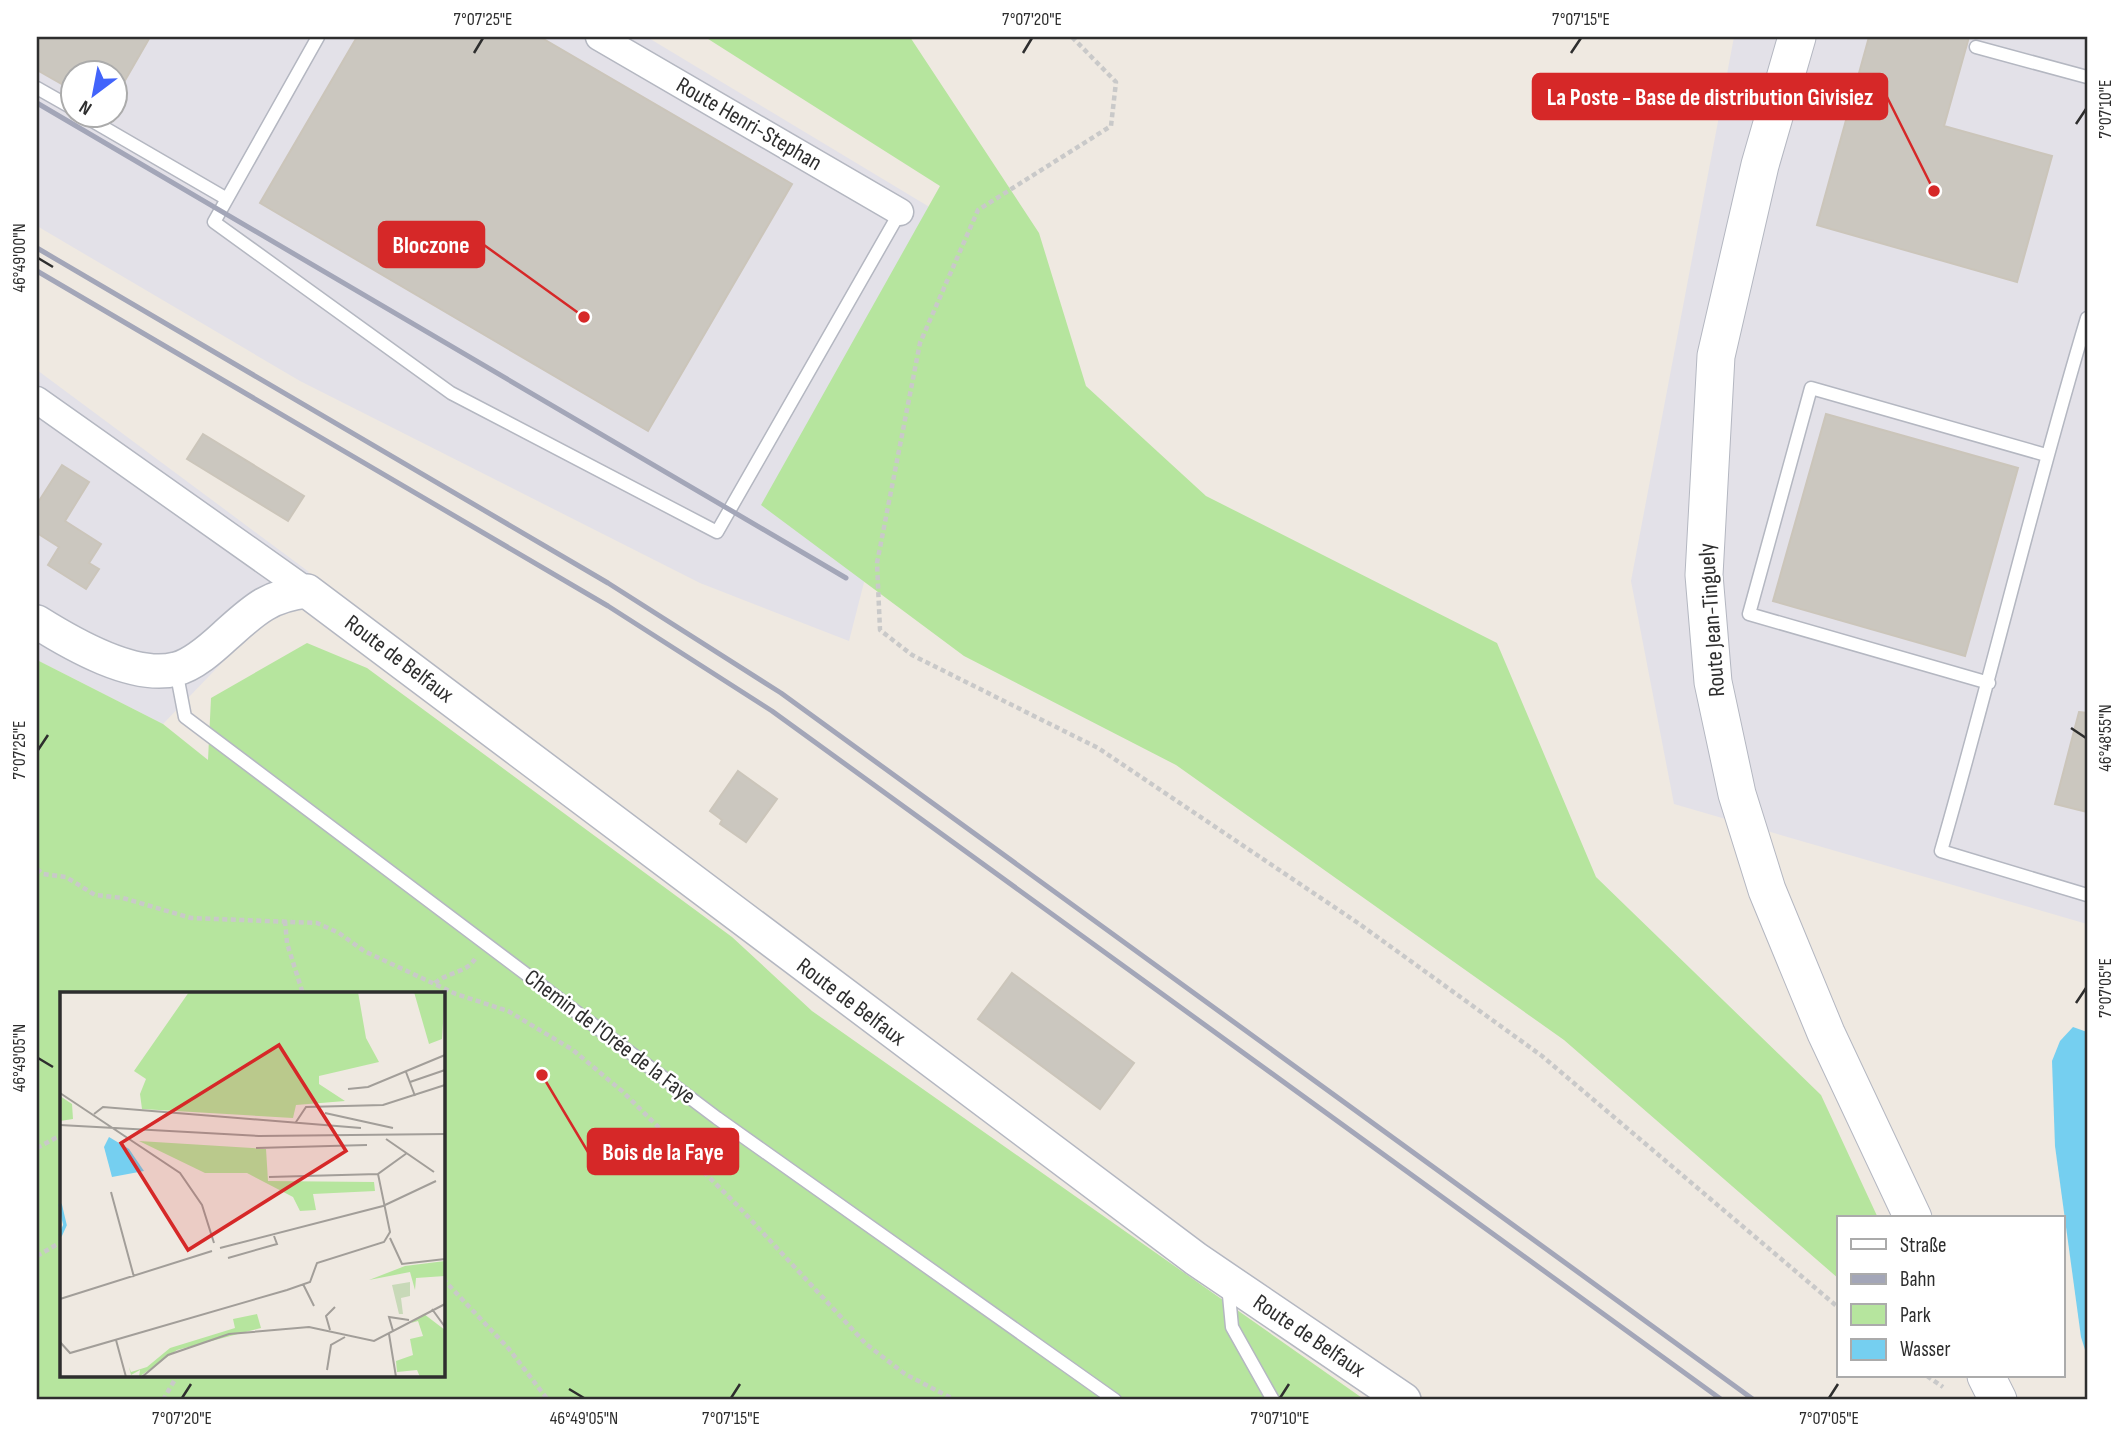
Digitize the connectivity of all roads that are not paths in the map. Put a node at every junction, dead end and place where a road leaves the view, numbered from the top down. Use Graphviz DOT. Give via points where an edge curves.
graph roads {
  1 [pos="318,37"];
  2 [pos="599,37"];
  3 [pos="1797,37"];
  4 [pos="1976,47"];
  5 [pos="2087,77"];
  6 [pos="37,88"];
  7 [pos="60,101"];
  8 [pos="108,130"];
  9 [pos="227,199"];
  10 [pos="900,212"];
  11 [pos="2087,318"];
  12 [pos="37,400"];
  13 [pos="2046,455"];
  14 [pos="307,591"];
  15 [pos="37,622"];
  16 [pos="176,669"];
  17 [pos="1989,683"];
  18 [pos="2087,895"];
  19 [pos="1912,1216"];
  20 [pos="1227,1281"];
  21 [pos="1987,1378"];
  22 [pos="1115,1400"];
  23 [pos="1273,1400"];
  24 [pos="1404,1400"];
  25 [pos="1998,1400"];
  1 -- 9 [label="lane"];
  2 -- 10 [label="street, Route Henri-Stephan"];
  3 -- 19 [label="main road, Route Jean-Tinguely" via="1760,165 1716,356 1704,575 1713,682 1737,794 1767,890 1826,1033"];
  4 -- 5 [label="lane"];
  6 -- 7 [label="lane"];
  8 -- 9 [label="lane"];
  9 -- 10 [label="lane" via="214,222 451,393 717,532"];
  11 -- 13 [label="lane"];
  12 -- 14 [label="street"];
  13 -- 17 [label="lane"];
  13 -- 17 [label="lane" via="1811,388 1749,614"];
  14 -- 16 [label="street" via="262,603 210,650"];
  14 -- 20 [label="street, Route de Belfaux"];
  15 -- 16 [label="street" via="124,668"];
  16 -- 22 [label="lane, Chemin de l'Orée de la Faye" via="185,717 717,1118"];
  17 -- 18 [label="lane" via="1941,851"];
  20 -- 23 [label="lane" via="1232,1327"];
  20 -- 24 [label="street, Route de Belfaux"];
  21 -- 25 [label="main road"];
}
